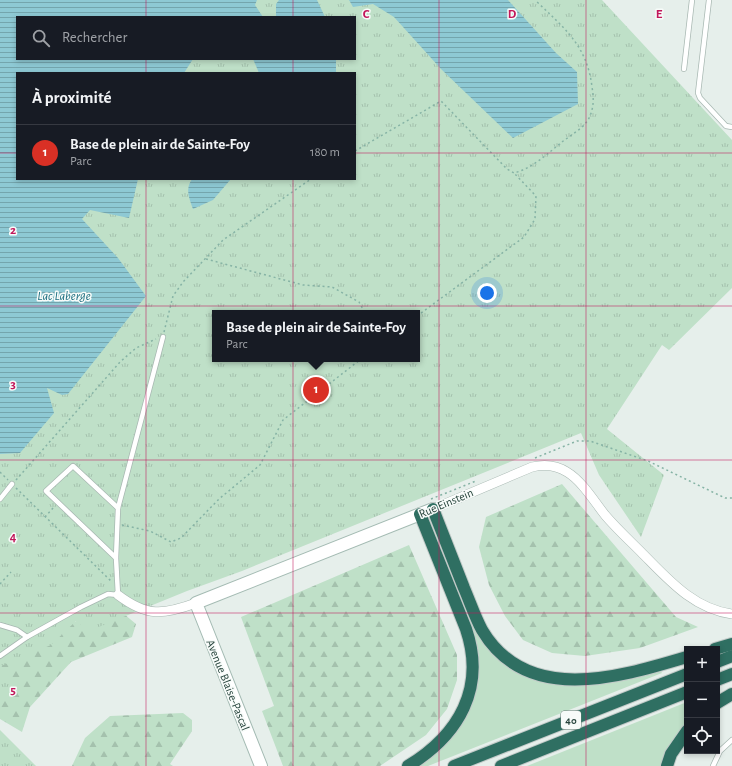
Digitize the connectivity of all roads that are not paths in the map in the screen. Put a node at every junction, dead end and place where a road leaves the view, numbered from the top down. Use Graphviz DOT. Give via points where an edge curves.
graph roads {
  1 [pos="692,0"];
  2 [pos="709,0"];
  3 [pos="684,69"];
  4 [pos="732,127"];
  5 [pos="162,337"];
  6 [pos="12,484"];
  7 [pos="0,499"];
  8 [pos="118,508"];
  9 [pos="433,509"];
  10 [pos="420,514"];
  11 [pos="116,558"];
  12 [pos="118,595"];
  13 [pos="196,603"];
  14 [pos="732,614"];
  15 [pos="0,626"];
  16 [pos="27,637"];
  17 [pos="732,644"];
  18 [pos="720,648"];
  19 [pos="0,656"];
  20 [pos="732,656"];
  21 [pos="684,659"];
  22 [pos="720,661"];
  23 [pos="732,674"];
  24 [pos="684,675"];
  25 [pos="720,679"];
  26 [pos="684,693"];
  27 [pos="732,694"];
  28 [pos="720,701"];
  29 [pos="684,734"];
  30 [pos="732,740"];
  31 [pos="261,766"];
  32 [pos="408,766"];
  33 [pos="454,766"];
  34 [pos="501,766"];
  35 [pos="667,766"];
  36 [pos="713,766"];
  1 -- 3 [label="lane"];
  2 -- 4 [label="lane" via="698,93 726,126"];
  5 -- 8 [label="lane"];
  6 -- 7 [label="lane"];
  8 -- 11 [label="lane"];
  8 -- 11 [label="lane" via="73,466 46,491"];
  9 -- 10 [label="street, Rue Einstein"];
  9 -- 14 [label="street, Rue Einstein" via="532,467 555,466 576,479 609,519 681,591 711,609"];
  9 -- 21 [label="highway" via="482,629 500,653 521,667 557,679 585,680"];
  10 -- 13 [label="street, Rue Einstein"];
  10 -- 32 [label="highway" via="466,629 472,654 473,677 467,700 454,724 432,749"];
  11 -- 12 [label="lane"];
  12 -- 13 [label="street, Rue Einstein" via="130,605 149,612 172,611"];
  12 -- 16 [label="lane" via="103,596"];
  13 -- 31 [label="street, Avenue Blaise-Pascal"];
  15 -- 16 [label="lane" via="17,630"];
  16 -- 19 [label="lane"];
  17 -- 18 [label="highway"];
  20 -- 22 [label="highway"];
  23 -- 25 [label="highway"];
  24 -- 33 [label="highway, 40"];
  26 -- 34 [label="highway, 40"];
  27 -- 28 [label="highway"];
  29 -- 35 [label="highway" via="671,754"];
  30 -- 36 [label="lane" via="720,751"];
}
